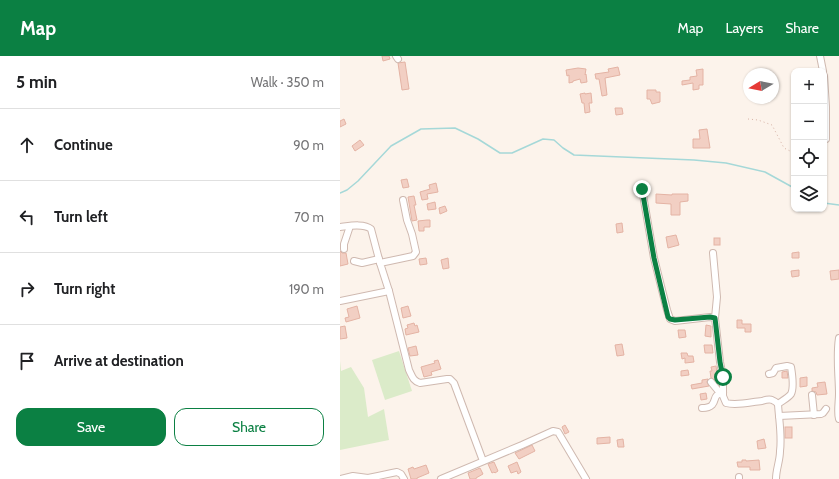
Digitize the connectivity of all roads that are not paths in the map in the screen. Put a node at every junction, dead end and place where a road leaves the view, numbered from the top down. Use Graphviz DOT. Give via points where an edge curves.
graph roads {
  1 [pos="820,56"];
  2 [pos="822,68"];
  3 [pos="642,189"];
  4 [pos="403,200"];
  5 [pos="350,226"];
  6 [pos="340,227"];
  7 [pos="344,249"];
  8 [pos="713,253"];
  9 [pos="354,261"];
  10 [pos="380,261"];
  11 [pos="389,291"];
  12 [pos="340,301"];
  13 [pos="715,318"];
  14 [pos="839,338"];
  15 [pos="769,374"];
  16 [pos="711,382"];
  17 [pos="722,393"];
  18 [pos="812,395"];
  19 [pos="778,404"];
  20 [pos="702,408"];
  21 [pos="826,409"];
  22 [pos="814,415"];
  23 [pos="779,416"];
  24 [pos="839,419"];
  25 [pos="483,461"];
  26 [pos="340,479"];
  27 [pos="404,479"];
  28 [pos="441,479"];
  29 [pos="586,479"];
  30 [pos="776,479"];
  1 -- 2 [label="street"];
  3 -- 13 [label="street" via="668,317 675,320"];
  4 -- 10 [label="street" via="416,252 413,256"];
  5 -- 6 [label="street"];
  5 -- 7 [label="street"];
  5 -- 10 [label="street" via="366,226 371,229"];
  8 -- 13 [label="street" via="717,297"];
  9 -- 10 [label="street"];
  10 -- 11 [label="street"];
  11 -- 12 [label="street"];
  11 -- 25 [label="street" via="413,379 420,383 452,380"];
  13 -- 17 [label="street" via="723,377"];
  14 -- 24 [label="street"];
  15 -- 19 [label="street" via="776,368 791,367 792,392"];
  16 -- 17 [label="street"];
  17 -- 19 [label="street" via="726,403 730,404 772,400"];
  17 -- 20 [label="street" via="716,396 712,404"];
  18 -- 22 [label="street"];
  19 -- 23 [label="street"];
  21 -- 22 [label="street" via="822,414"];
  22 -- 23 [label="street"];
  23 -- 30 [label="street" via="781,441"];
  25 -- 28 [label="street"];
  25 -- 29 [label="street" via="556,431"];
  26 -- 27 [label="street" via="353,476 373,477 397,472"];
}
